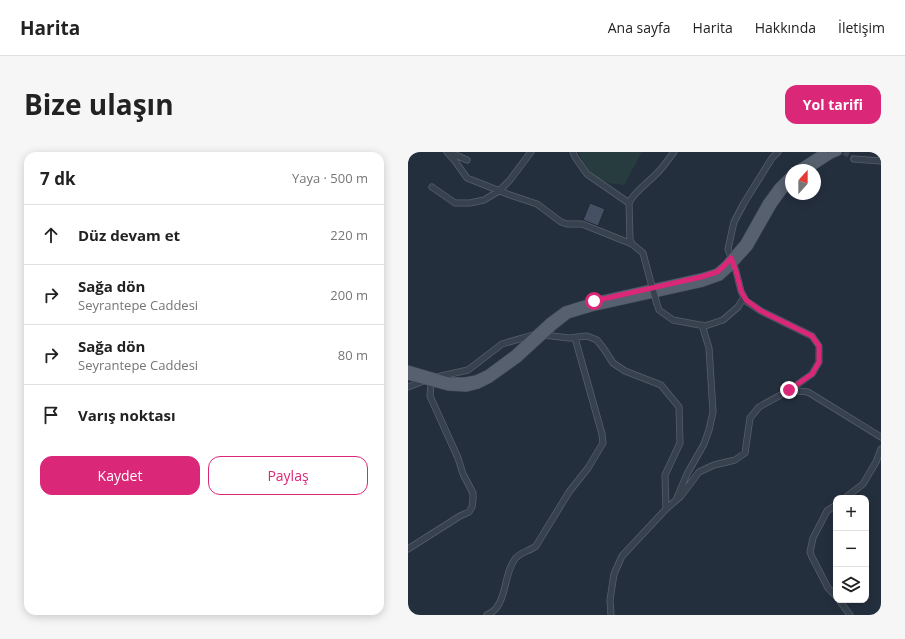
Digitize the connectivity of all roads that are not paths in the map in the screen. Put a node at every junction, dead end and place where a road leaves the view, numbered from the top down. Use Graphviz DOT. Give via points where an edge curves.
graph roads {
  1 [pos="447,152"];
  2 [pos="531,152"];
  3 [pos="573,152"];
  4 [pos="674,152"];
  5 [pos="778,152"];
  6 [pos="824,152"];
  7 [pos="838,152"];
  8 [pos="854,159"];
  9 [pos="467,160"];
  10 [pos="881,161"];
  11 [pos="805,164"];
  12 [pos="817,164"];
  13 [pos="785,180"];
  14 [pos="432,187"];
  15 [pos="785,190"];
  16 [pos="499,191"];
  17 [pos="629,203"];
  18 [pos="632,244"];
  19 [pos="732,261"];
  20 [pos="744,297"];
  21 [pos="702,325"];
  22 [pos="535,335"];
  23 [pos="544,335"];
  24 [pos="574,338"];
  25 [pos="408,370"];
  26 [pos="408,376"];
  27 [pos="431,380"];
  28 [pos="408,387"];
  29 [pos="789,390"];
  30 [pos="881,437"];
  31 [pos="881,449"];
  32 [pos="849,495"];
  33 [pos="676,500"];
  34 [pos="833,507"];
  35 [pos="666,509"];
  36 [pos="408,548"];
  37 [pos="833,593"];
  38 [pos="841,603"];
  39 [pos="488,615"];
  40 [pos="611,615"];
  41 [pos="850,615"];
  1 -- 9 [label="street"];
  1 -- 16 [label="street" via="468,178"];
  2 -- 16 [label="street"];
  3 -- 17 [label="street" via="587,174"];
  4 -- 17 [label="street" via="661,170 636,192"];
  5 -- 19 [label="street" via="768,164 734,222 728,249"];
  6 -- 11 [label="main road"];
  7 -- 12 [label="main road"];
  8 -- 10 [label="street"];
  13 -- 19 [label="main road" via="771,197"];
  14 -- 16 [label="street" via="455,203 484,200"];
  15 -- 19 [label="main road" via="773,205 749,247"];
  16 -- 18 [label="street" via="538,204 561,222 582,224"];
  17 -- 18 [label="street"];
  18 -- 21 [label="street, bridge" via="643,253 659,310 673,320"];
  19 -- 20 [label="street"];
  19 -- 22 [label="main road" via="717,272 701,277 565,310"];
  19 -- 23 [label="main road" via="720,277 703,284 568,315"];
  20 -- 21 [label="street" via="738,307 723,320"];
  20 -- 29 [label="street" via="761,311 812,336 819,346 819,362 812,374"];
  21 -- 33 [label="street" via="710,348 713,412 709,430"];
  22 -- 27 [label="street" via="502,344 468,370"];
  22 -- 27 [label="main road" via="514,354 476,379"];
  23 -- 24 [label="street"];
  23 -- 27 [label="main road" via="518,359 478,385 466,388 448,387"];
  24 -- 35 [label="street" via="587,336 597,340 613,363 625,371 661,385 679,407 680,443 665,475"];
  24 -- 39 [label="street" via="603,442 588,468 568,492 536,546 516,557 510,565 502,598 497,608"];
  25 -- 27 [label="main road"];
  26 -- 27 [label="main road"];
  27 -- 28 [label="street"];
  27 -- 36 [label="street" via="430,396 470,487 473,500 469,512"];
  29 -- 30 [label="street" via="808,392"];
  29 -- 33 [label="street" via="759,407 750,418 745,453 736,460 714,465 699,472"];
  31 -- 32 [label="street" via="862,484"];
  33 -- 35 [label="street"];
  34 -- 37 [label="street" via="826,512 813,538 810,552"];
  35 -- 40 [label="street" via="622,556 614,574 610,600"];
  38 -- 41 [label="street"];
}
